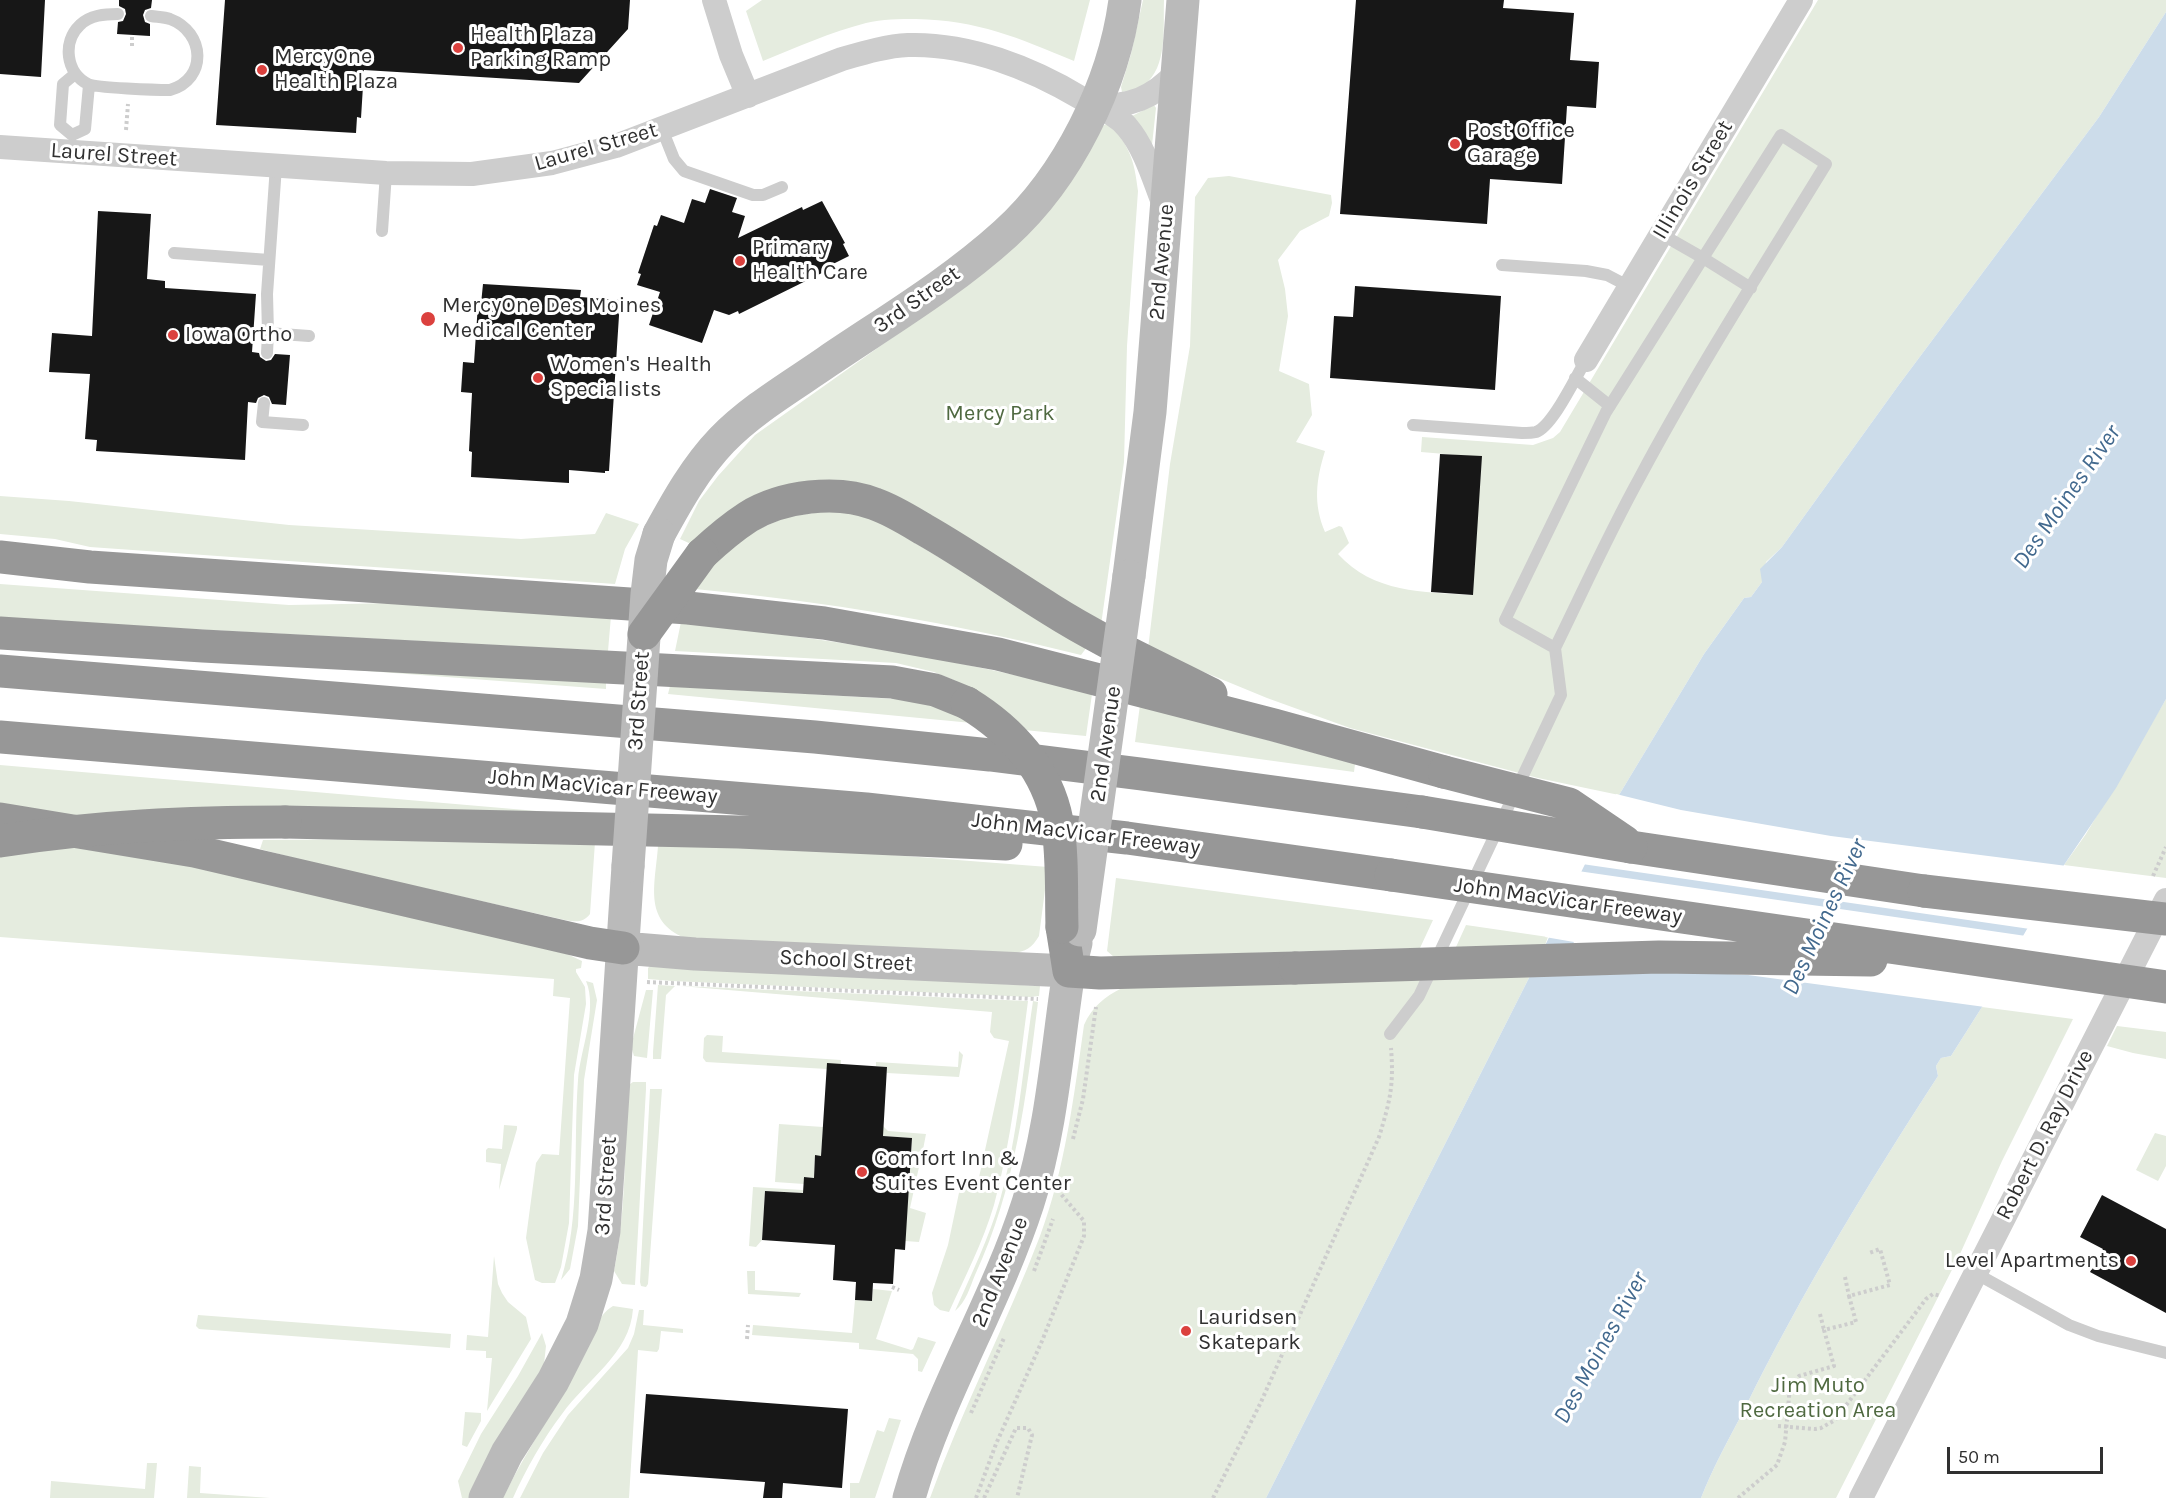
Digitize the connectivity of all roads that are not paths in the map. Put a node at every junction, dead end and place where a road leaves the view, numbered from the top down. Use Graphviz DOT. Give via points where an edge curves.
graph roads {
  1 [pos="714,0"];
  2 [pos="1125,0"];
  3 [pos="1183,0"];
  4 [pos="1801,0"];
  5 [pos="118,14"];
  6 [pos="151,16"];
  7 [pos="1177,72"];
  8 [pos="75,74"];
  9 [pos="89,85"];
  10 [pos="748,96"];
  11 [pos="1095,105"];
  12 [pos="662,129"];
  13 [pos="71,143"];
  14 [pos="0,147"];
  15 [pos="276,166"];
  16 [pos="386,173"];
  17 [pos="782,187"];
  18 [pos="1166,212"];
  19 [pos="382,231"];
  20 [pos="1661,234"];
  21 [pos="174,253"];
  22 [pos="1703,258"];
  23 [pos="269,260"];
  24 [pos="1502,265"];
  25 [pos="1630,287"];
  26 [pos="1751,288"];
  27 [pos="268,333"];
  28 [pos="309,336"];
  29 [pos="267,353"];
  30 [pos="1581,369"];
  31 [pos="264,403"];
  32 [pos="1610,406"];
  33 [pos="303,425"];
  34 [pos="1413,425"];
  35 [pos="0,557"];
  36 [pos="0,633"];
  37 [pos="644,634"];
  38 [pos="1555,648"];
  39 [pos="0,671"];
  40 [pos="1274,725"];
  41 [pos="0,737"];
  42 [pos="0,819"];
  43 [pos="0,841"];
  44 [pos="1631,847"];
  45 [pos="1268,858"];
  46 [pos="2166,900"];
  47 [pos="2166,920"];
  48 [pos="1071,929"];
  49 [pos="623,948"];
  50 [pos="1981,959"];
  51 [pos="1069,971"];
  52 [pos="2166,987"];
  53 [pos="1390,1034"];
  54 [pos="1975,1273"];
  55 [pos="2166,1353"];
  56 [pos="485,1498"];
  57 [pos="909,1498"];
  58 [pos="1861,1498"];
  1 -- 10 [label="street"];
  2 -- 11 [label="main road" via="1114,53"];
  3 -- 7 [label="main road, 2nd Avenue"];
  4 -- 20 [label="street, Illinois Street"];
  5 -- 8 [label="lane" via="92,18 72,35 68,49"];
  6 -- 9 [label="lane" via="170,19 194,40 197,61 188,80 170,90"];
  7 -- 11 [label="street" via="1151,95 1134,102"];
  7 -- 18 [label="main road, 2nd Avenue"];
  8 -- 9 [label="lane"];
  8 -- 13 [label="lane" via="63,84 60,125"];
  9 -- 13 [label="lane" via="85,129"];
  10 -- 11 [label="street, Laurel Street" via="842,59 908,45 982,54"];
  10 -- 12 [label="street, Laurel Street"];
  11 -- 18 [label="street, Laurel Street" via="1127,126"];
  11 -- 37 [label="main road, 3rd Street, bridge" via="1047,187 1006,233 962,269 754,412 722,440 677,501 659,534 651,560"];
  12 -- 16 [label="street, Laurel Street" via="552,163 472,174"];
  12 -- 17 [label="lane" via="674,159 684,171 753,195"];
  13 -- 14 [label="street, Laurel Street"];
  13 -- 15 [label="street, Laurel Street"];
  15 -- 16 [label="street, Laurel Street"];
  15 -- 23 [label="lane"];
  16 -- 19 [label="lane"];
  18 -- 48 [label="main road, 2nd Avenue, bridge" via="1150,412 1129,576"];
  20 -- 22 [label="lane"];
  20 -- 25 [label="street, Illinois Street"];
  21 -- 23 [label="lane"];
  22 -- 26 [label="lane"];
  22 -- 26 [label="lane" via="1780,135 1826,164"];
  22 -- 32 [label="lane"];
  23 -- 27 [label="lane"];
  24 -- 25 [label="lane" via="1586,271 1607,275"];
  25 -- 30 [label="street, Illinois Street"];
  26 -- 38 [label="lane" via="1639,478"];
  27 -- 28 [label="lane"];
  27 -- 29 [label="lane"];
  30 -- 32 [label="lane"];
  30 -- 34 [label="lane" via="1553,415 1537,432"];
  31 -- 33 [label="lane" via="262,422"];
  32 -- 38 [label="lane" via="1505,620"];
  35 -- 40 [label="highway" via="90,567 688,608 824,623 998,654"];
  36 -- 48 [label="highway, bridge" via="892,681 935,690 985,714 1018,743 1045,784 1057,821"];
  37 -- 40 [label="highway, bridge" via="702,554 749,516 799,498 853,498 874,503 952,546 1089,633"];
  37 -- 49 [label="main road, 3rd Street, bridge"];
  38 -- 53 [label="lane" via="1561,695 1419,996"];
  39 -- 44 [label="highway, bridge" via="815,737 1141,774 1422,812"];
  40 -- 44 [label="highway, bridge" via="1569,804"];
  41 -- 45 [label="highway, John MacVicar Freeway" via="866,809 1115,836"];
  42 -- 49 [label="highway" via="194,851"];
  43 -- 45 [label="highway, bridge" via="149,824 285,822 739,832"];
  44 -- 47 [label="highway, bridge" via="1924,891"];
  45 -- 50 [label="highway, John MacVicar Freeway, bridge"];
  46 -- 54 [label="street, Robert D. Ray Drive"];
  48 -- 51 [label="highway"];
  49 -- 51 [label="main road, School Street"];
  49 -- 56 [label="main road, 3rd Street" via="604,1231 596,1279 566,1359 507,1453"];
  50 -- 51 [label="highway, bridge" via="1648,958 1100,974"];
  50 -- 52 [label="highway, John MacVicar Freeway, bridge"];
  51 -- 57 [label="main road, 2nd Avenue" via="1048,1117 1028,1202 990,1301 929,1436"];
  54 -- 55 [label="lane" via="2069,1324 2098,1336"];
  54 -- 58 [label="street, Robert D. Ray Drive"];
}
